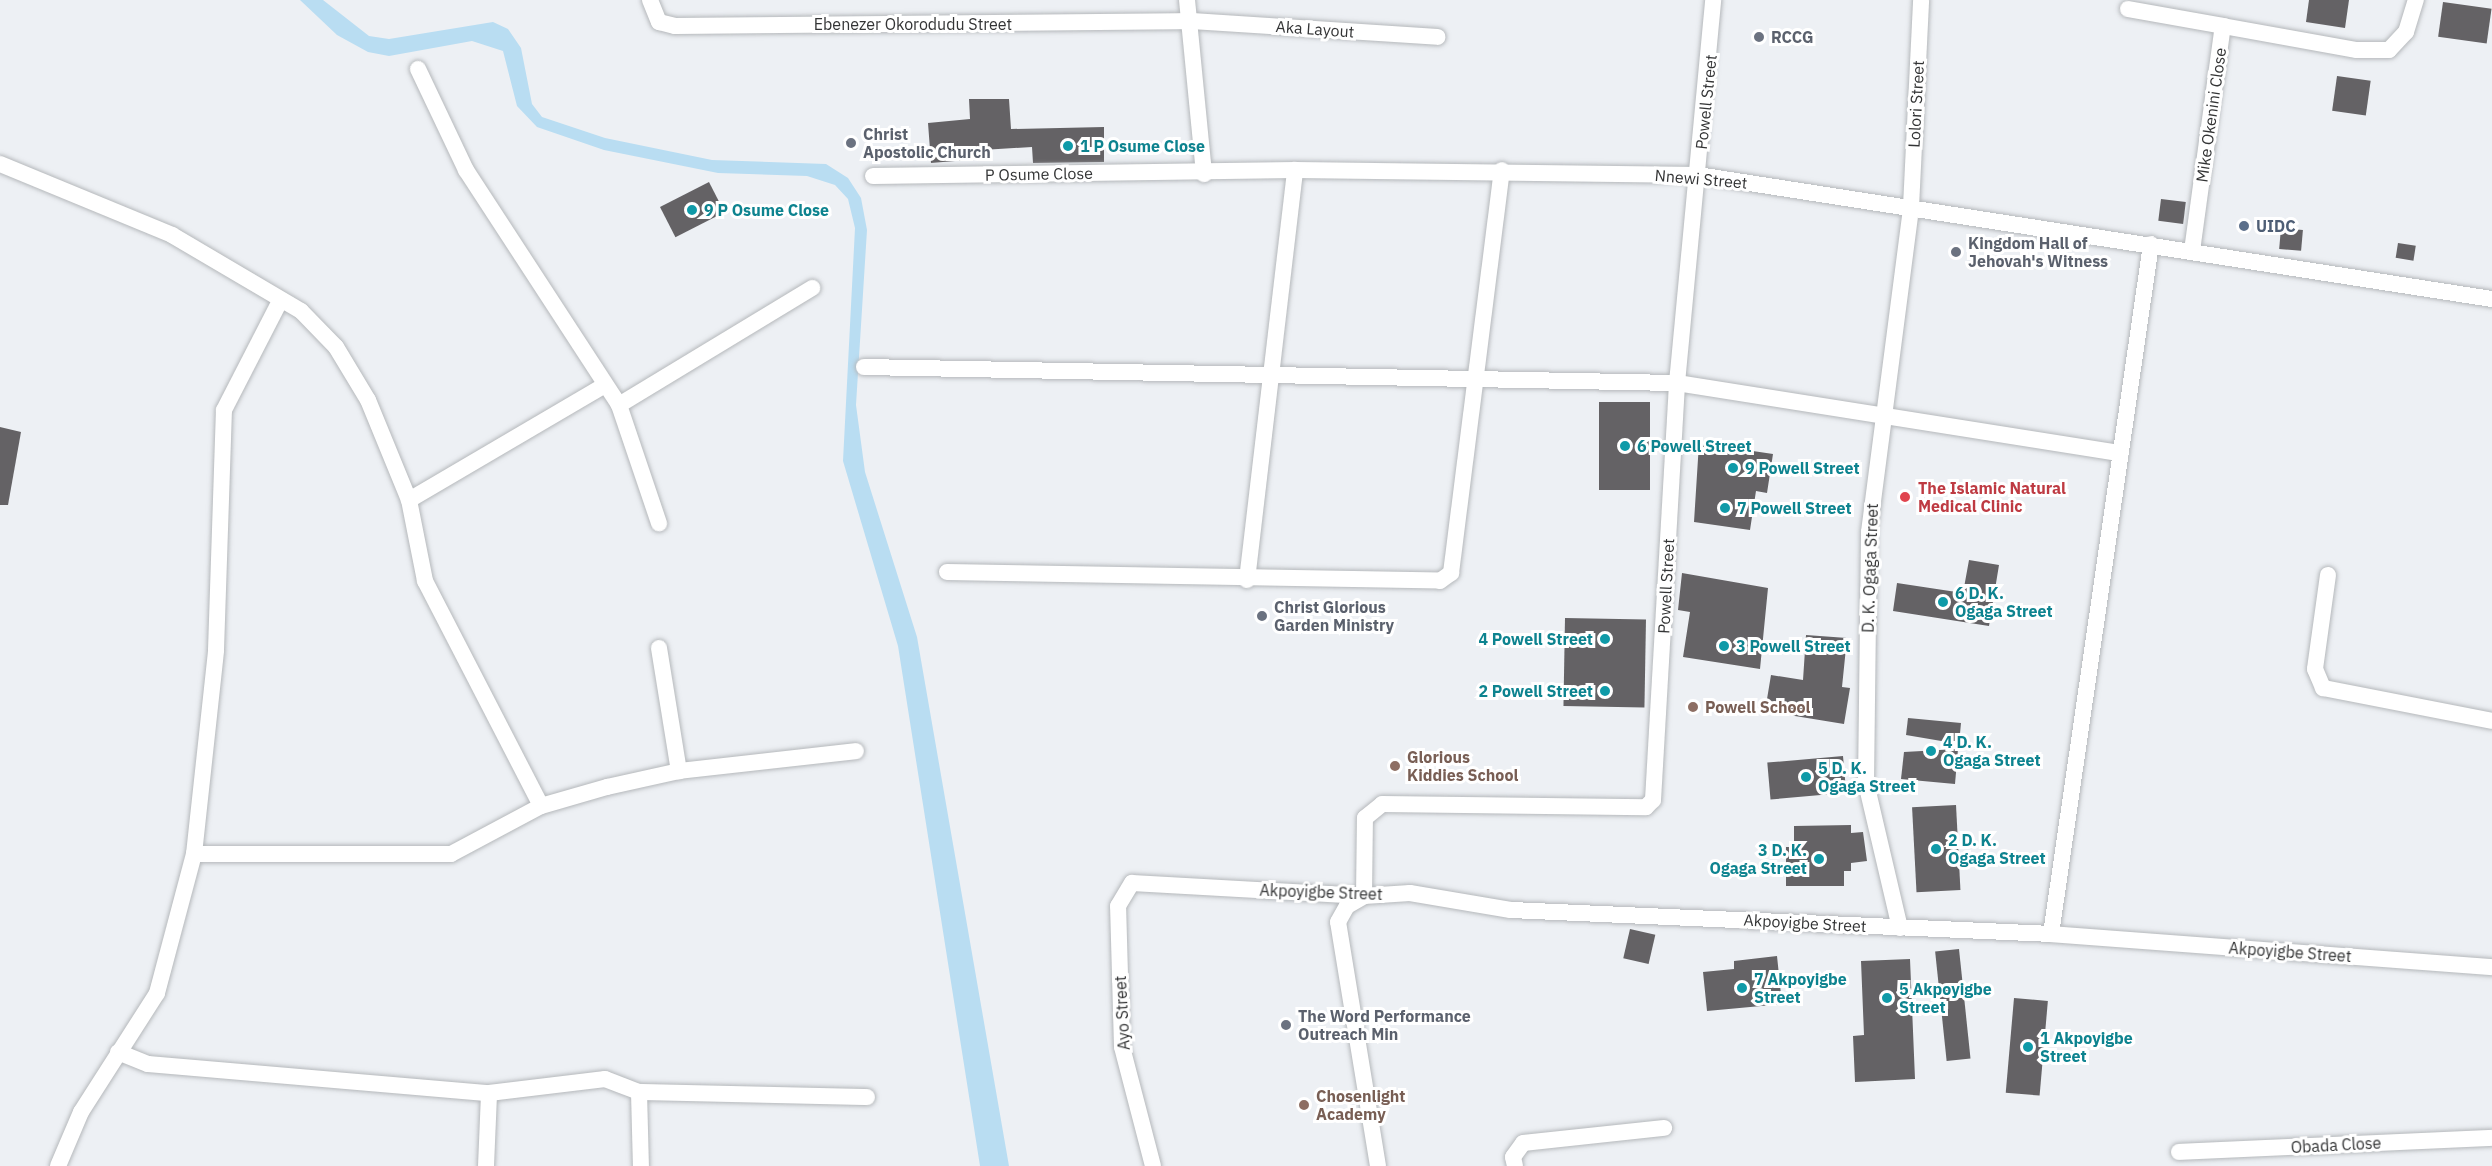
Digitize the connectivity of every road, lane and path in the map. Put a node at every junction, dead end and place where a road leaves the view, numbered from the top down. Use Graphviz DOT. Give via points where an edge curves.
graph roads {
  1 [pos="650,0"];
  2 [pos="1187,0"];
  3 [pos="1713,0"];
  4 [pos="1922,0"];
  5 [pos="2416,0"];
  6 [pos="2128,9"];
  7 [pos="1192,21"];
  8 [pos="2223,26"];
  9 [pos="1437,37"];
  10 [pos="418,69"];
  11 [pos="0,164"];
  12 [pos="1295,170"];
  13 [pos="1502,170"];
  14 [pos="1204,174"];
  15 [pos="1698,175"];
  16 [pos="873,176"];
  17 [pos="1911,207"];
  18 [pos="2151,244"];
  19 [pos="2192,250"];
  20 [pos="812,288"];
  21 [pos="2492,299"];
  22 [pos="280,301"];
  23 [pos="864,367"];
  24 [pos="1273,370"];
  25 [pos="1476,382"];
  26 [pos="1677,382"];
  27 [pos="603,386"];
  28 [pos="619,405"];
  29 [pos="1880,415"];
  30 [pos="2121,453"];
  31 [pos="409,500"];
  32 [pos="659,523"];
  33 [pos="947,572"];
  34 [pos="2328,575"];
  35 [pos="1247,580"];
  36 [pos="659,648"];
  37 [pos="2492,721"];
  38 [pos="856,751"];
  39 [pos="679,771"];
  40 [pos="541,807"];
  41 [pos="194,854"];
  42 [pos="1122,892"];
  43 [pos="1364,896"];
  44 [pos="1900,928"];
  45 [pos="2051,934"];
  46 [pos="2492,967"];
  47 [pos="117,1052"];
  48 [pos="639,1092"];
  49 [pos="489,1093"];
  50 [pos="867,1097"];
  51 [pos="1664,1128"];
  52 [pos="2492,1138"];
  53 [pos="2179,1152"];
  54 [pos="58,1166"];
  55 [pos="486,1166"];
  56 [pos="641,1166"];
  57 [pos="1153,1166"];
  58 [pos="1378,1166"];
  59 [pos="1515,1166"];
  1 -- 7 [label="street, Ebenezer Okorodudu Street" via="659,22 675,26"];
  2 -- 7 [label="street"];
  3 -- 15 [label="street, Powell Street"];
  4 -- 17 [label="street, Lolori Street"];
  5 -- 8 [label="street, Mike Okenini Close" via="2406,32 2389,50 2357,50"];
  6 -- 8 [label="street"];
  7 -- 9 [label="street, Aka Layout"];
  7 -- 14 [label="street"];
  8 -- 19 [label="street, Mike Okenini Close"];
  10 -- 27 [label="street" via="466,170"];
  11 -- 22 [label="street" via="172,236"];
  12 -- 13 [label="street, Nnewi Street"];
  12 -- 14 [label="street, Nnewi Street"];
  12 -- 24 [label="street"];
  13 -- 15 [label="street, Nnewi Street"];
  13 -- 25 [label="street"];
  14 -- 16 [label="street, P Osume Close"];
  15 -- 17 [label="street, Nnewi Street"];
  15 -- 26 [label="street, Powell Street"];
  17 -- 18 [label="street, Nnewi Street"];
  17 -- 29 [label="street, D. K. Ogaga Street"];
  18 -- 19 [label="street, Nnewi Street"];
  18 -- 30 [label="street"];
  19 -- 21 [label="street, Nnewi Street"];
  20 -- 28 [label="street"];
  22 -- 31 [label="street" via="301,311 336,348 368,400"];
  22 -- 41 [label="street" via="224,410 216,650"];
  23 -- 24 [label="street"];
  24 -- 25 [label="street"];
  24 -- 35 [label="street"];
  25 -- 26 [label="street"];
  25 -- 35 [label="street" via="1451,573 1440,580"];
  26 -- 29 [label="street"];
  26 -- 43 [label="street, Powell Street" via="1653,800 1646,807 1382,804 1365,818"];
  27 -- 28 [label="street"];
  27 -- 31 [label="street"];
  28 -- 32 [label="street"];
  29 -- 30 [label="street"];
  29 -- 44 [label="street, D. K. Ogaga Street" via="1869,532 1866,783"];
  30 -- 45 [label="street"];
  31 -- 40 [label="street" via="425,581"];
  33 -- 35 [label="street"];
  34 -- 37 [label="street" via="2315,669 2323,688"];
  36 -- 39 [label="street"];
  38 -- 39 [label="street"];
  39 -- 40 [label="street"];
  40 -- 41 [label="street" via="451,854 431,857"];
  41 -- 47 [label="street" via="157,993"];
  42 -- 43 [label="street, Akpoyigbe Street" via="1132,883"];
  42 -- 57 [label="street, Ayo Street" via="1122,1047"];
  43 -- 44 [label="street, Akpoyigbe Street" via="1410,893 1510,910"];
  43 -- 58 [label="street" via="1347,906 1338,922"];
  44 -- 45 [label="street, Akpoyigbe Street"];
  45 -- 46 [label="street, Akpoyigbe Street"];
  47 -- 49 [label="street" via="148,1064"];
  47 -- 54 [label="street" via="81,1112"];
  48 -- 49 [label="street" via="605,1079"];
  48 -- 50 [label="street"];
  48 -- 56 [label="street"];
  49 -- 55 [label="street"];
  51 -- 59 [label="street" via="1523,1143 1513,1157"];
  52 -- 53 [label="street, Obada Close"];
}
